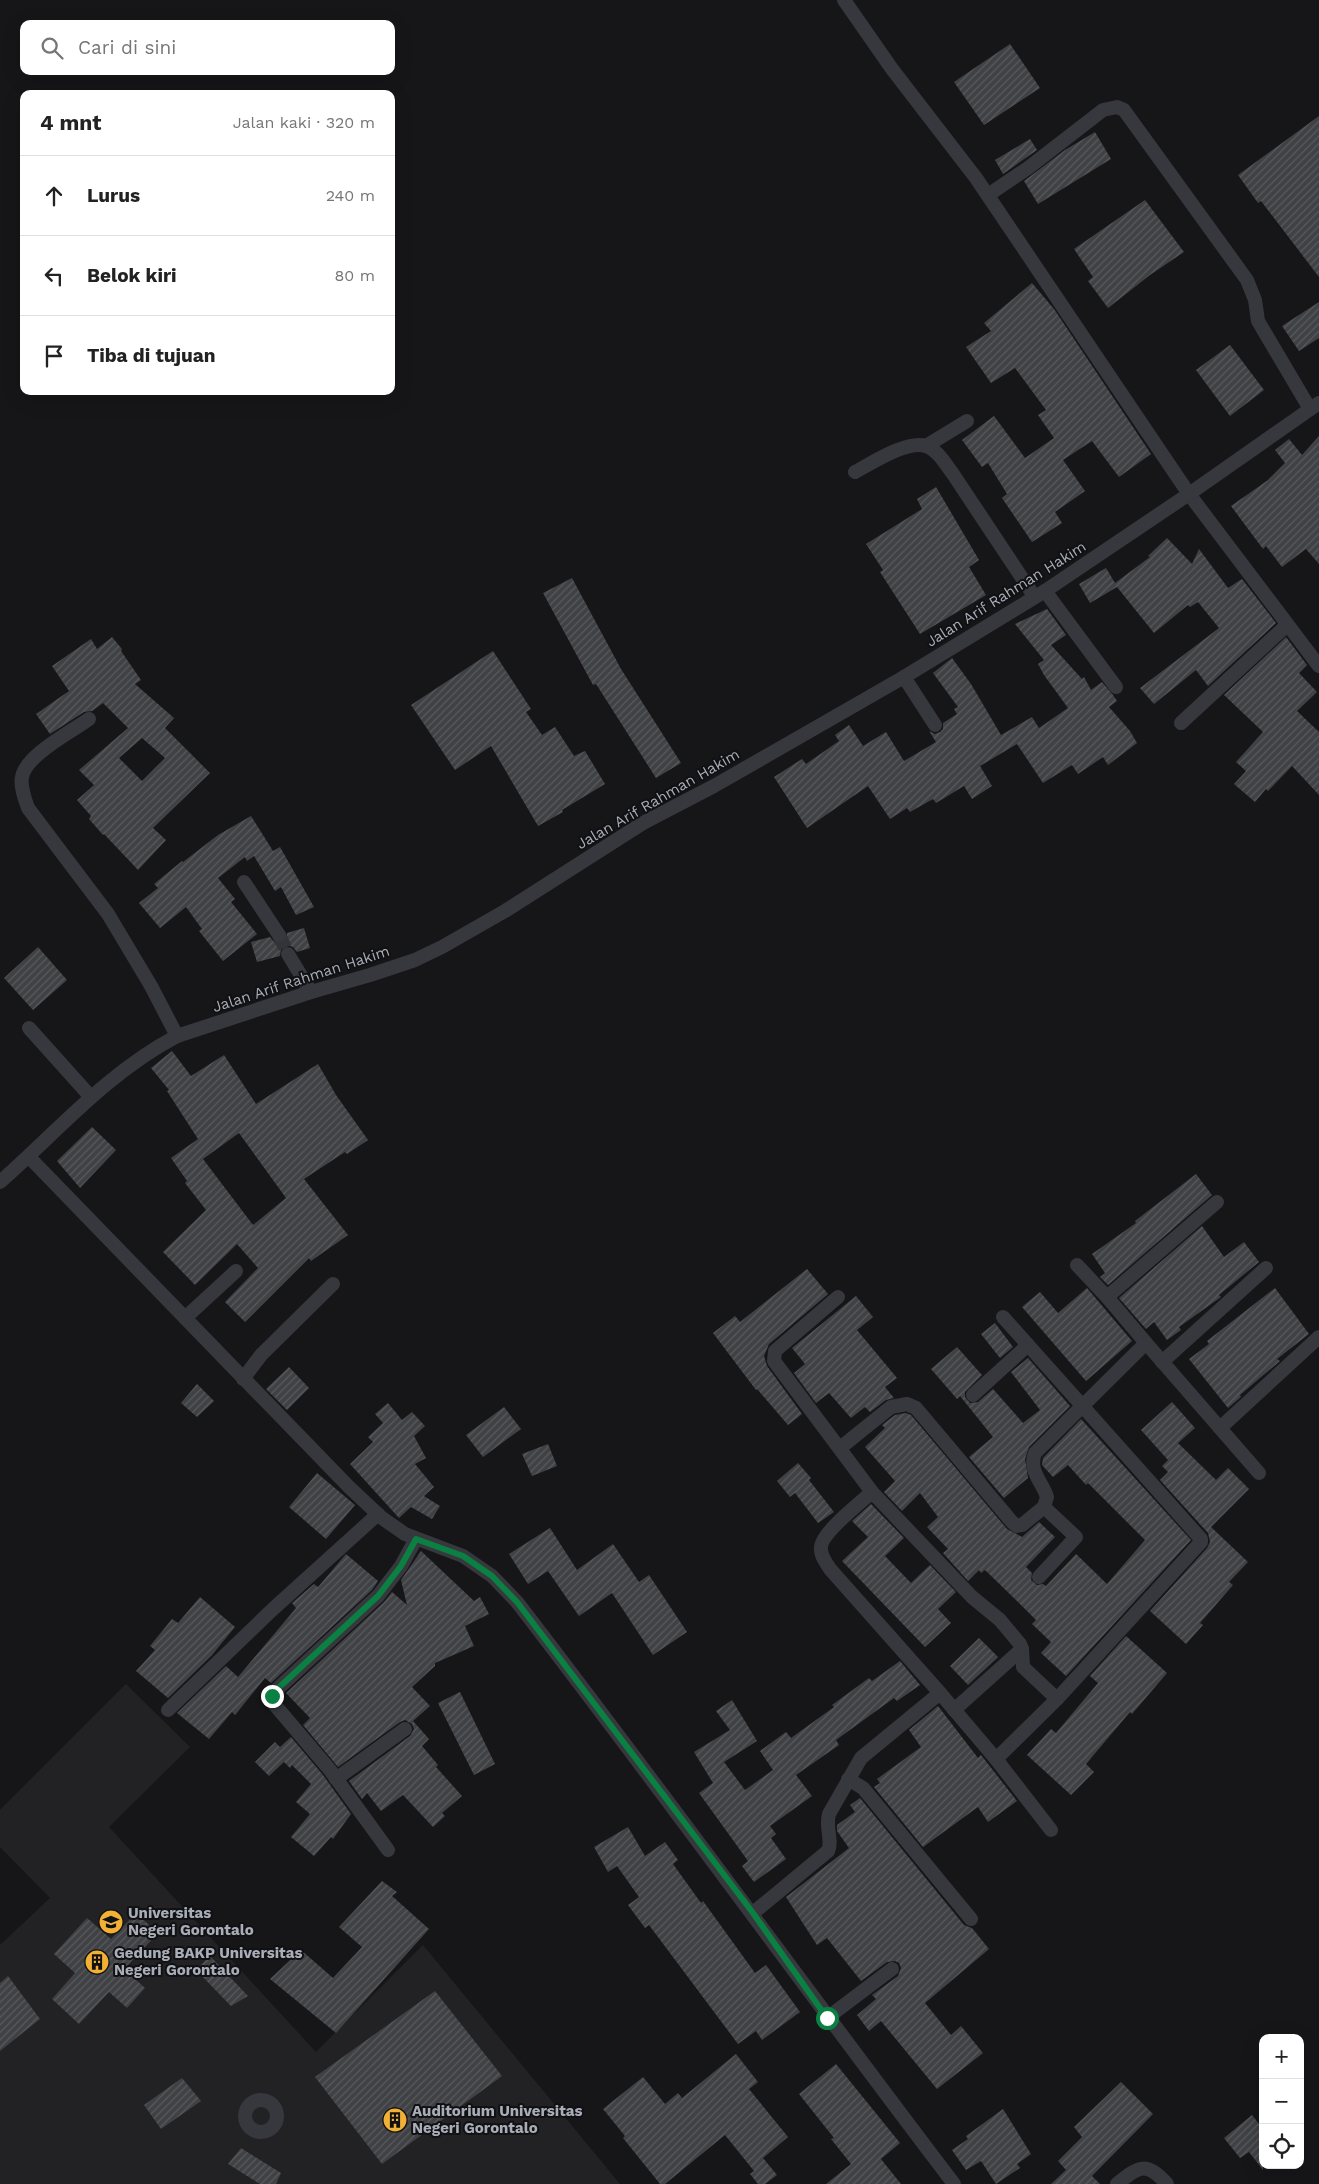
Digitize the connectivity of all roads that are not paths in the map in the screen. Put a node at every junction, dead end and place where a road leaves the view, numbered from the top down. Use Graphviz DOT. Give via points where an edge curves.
graph roads {
  1 [pos="844,0"];
  2 [pos="988,195"];
  3 [pos="1314,406"];
  4 [pos="967,421"];
  5 [pos="926,446"];
  6 [pos="855,472"];
  7 [pos="1189,494"];
  8 [pos="1039,594"];
  9 [pos="1287,625"];
  10 [pos="1318,663"];
  11 [pos="904,677"];
  12 [pos="1116,687"];
  13 [pos="90,719"];
  14 [pos="1181,723"];
  15 [pos="934,725"];
  16 [pos="244,882"];
  17 [pos="279,935"];
  18 [pos="288,954"];
  19 [pos="310,992"];
  20 [pos="29,1028"];
  21 [pos="177,1036"];
  22 [pos="90,1096"];
  23 [pos="29,1157"];
  24 [pos="0,1182"];
  25 [pos="1217,1202"];
  26 [pos="1077,1265"];
  27 [pos="1266,1268"];
  28 [pos="236,1271"];
  29 [pos="333,1284"];
  30 [pos="838,1296"];
  31 [pos="1107,1298"];
  32 [pos="1003,1317"];
  33 [pos="184,1318"];
  34 [pos="1319,1337"];
  35 [pos="1146,1343"];
  36 [pos="1028,1345"];
  37 [pos="1162,1362"];
  38 [pos="243,1379"];
  39 [pos="973,1395"];
  40 [pos="1083,1406"];
  41 [pos="1220,1428"];
  42 [pos="840,1448"];
  43 [pos="1259,1473"];
  44 [pos="872,1492"];
  45 [pos="1044,1507"];
  46 [pos="378,1514"];
  47 [pos="416,1539"];
  48 [pos="1040,1577"];
  49 [pos="1022,1649"];
  50 [pos="940,1693"];
  51 [pos="1057,1699"];
  52 [pos="168,1710"];
  53 [pos="954,1710"];
  54 [pos="405,1729"];
  55 [pos="996,1759"];
  56 [pos="336,1779"];
  57 [pos="848,1780"];
  58 [pos="1051,1830"];
  59 [pos="388,1850"];
  60 [pos="753,1913"];
  61 [pos="972,1920"];
  62 [pos="892,1969"];
  63 [pos="827,2018"];
  64 [pos="954,2184"];
  65 [pos="1117,2184"];
  66 [pos="1167,2184"];
  1 -- 2 [label="street"];
  2 -- 3 [label="street" via="1103,110 1118,107 1124,110 1247,280 1255,300 1258,321"];
  2 -- 7 [label="street"];
  3 -- 7 [label="street, Jalan Arif Rahman Hakim"];
  4 -- 5 [label="street"];
  5 -- 6 [label="street" via="901,449"];
  5 -- 8 [label="street" via="939,455"];
  7 -- 8 [label="street, Jalan Arif Rahman Hakim"];
  7 -- 9 [label="street"];
  8 -- 11 [label="street, Jalan Arif Rahman Hakim"];
  8 -- 12 [label="street"];
  9 -- 10 [label="street"];
  9 -- 14 [label="street"];
  11 -- 15 [label="street"];
  11 -- 19 [label="street, Jalan Arif Rahman Hakim" via="643,823 442,947 370,975"];
  13 -- 21 [label="street" via="34,757 21,779 24,794 28,808 108,914"];
  16 -- 17 [label="street"];
  18 -- 19 [label="street"];
  19 -- 21 [label="street, Jalan Arif Rahman Hakim"];
  20 -- 22 [label="street"];
  21 -- 22 [label="street, Jalan Arif Rahman Hakim" via="121,1071"];
  22 -- 23 [label="street, Jalan Arif Rahman Hakim"];
  23 -- 24 [label="street, Jalan Arif Rahman Hakim"];
  23 -- 33 [label="street"];
  25 -- 31 [label="street"];
  26 -- 31 [label="street"];
  27 -- 37 [label="street"];
  28 -- 33 [label="street"];
  29 -- 38 [label="street" via="261,1355"];
  30 -- 42 [label="street" via="773,1356"];
  31 -- 35 [label="street"];
  32 -- 36 [label="street"];
  33 -- 38 [label="street"];
  34 -- 41 [label="street"];
  35 -- 37 [label="street"];
  35 -- 40 [label="street"];
  36 -- 39 [label="street"];
  36 -- 40 [label="street"];
  37 -- 41 [label="street"];
  38 -- 46 [label="street"];
  40 -- 45 [label="street" via="1042,1443 1032,1460 1033,1471 1046,1493"];
  40 -- 51 [label="street" via="1201,1542"];
  41 -- 43 [label="street"];
  42 -- 44 [label="street"];
  42 -- 45 [label="street" via="891,1407 907,1404 916,1408 1017,1526"];
  44 -- 49 [label="street" via="972,1597 1000,1620"];
  44 -- 50 [label="street" via="826,1535 821,1546 822,1556"];
  45 -- 48 [label="street" via="1076,1537"];
  46 -- 47 [label="street"];
  46 -- 52 [label="street"];
  47 -- 56 [label="street" via="378,1596 272,1696 274,1704"];
  47 -- 60 [label="street" via="463,1556 492,1576 517,1602"];
  49 -- 51 [label="street" via="1023,1667"];
  49 -- 53 [label="street"];
  50 -- 53 [label="street"];
  50 -- 57 [label="street" via="872,1747"];
  51 -- 55 [label="street"];
  53 -- 55 [label="street"];
  54 -- 56 [label="street"];
  55 -- 58 [label="street"];
  56 -- 59 [label="street"];
  57 -- 60 [label="street" via="827,1822 831,1844 828,1851"];
  57 -- 61 [label="street" via="863,1788"];
  60 -- 63 [label="street"];
  62 -- 63 [label="street"];
  63 -- 64 [label="street"];
  65 -- 66 [label="street" via="1139,2168 1159,2175"];
}
